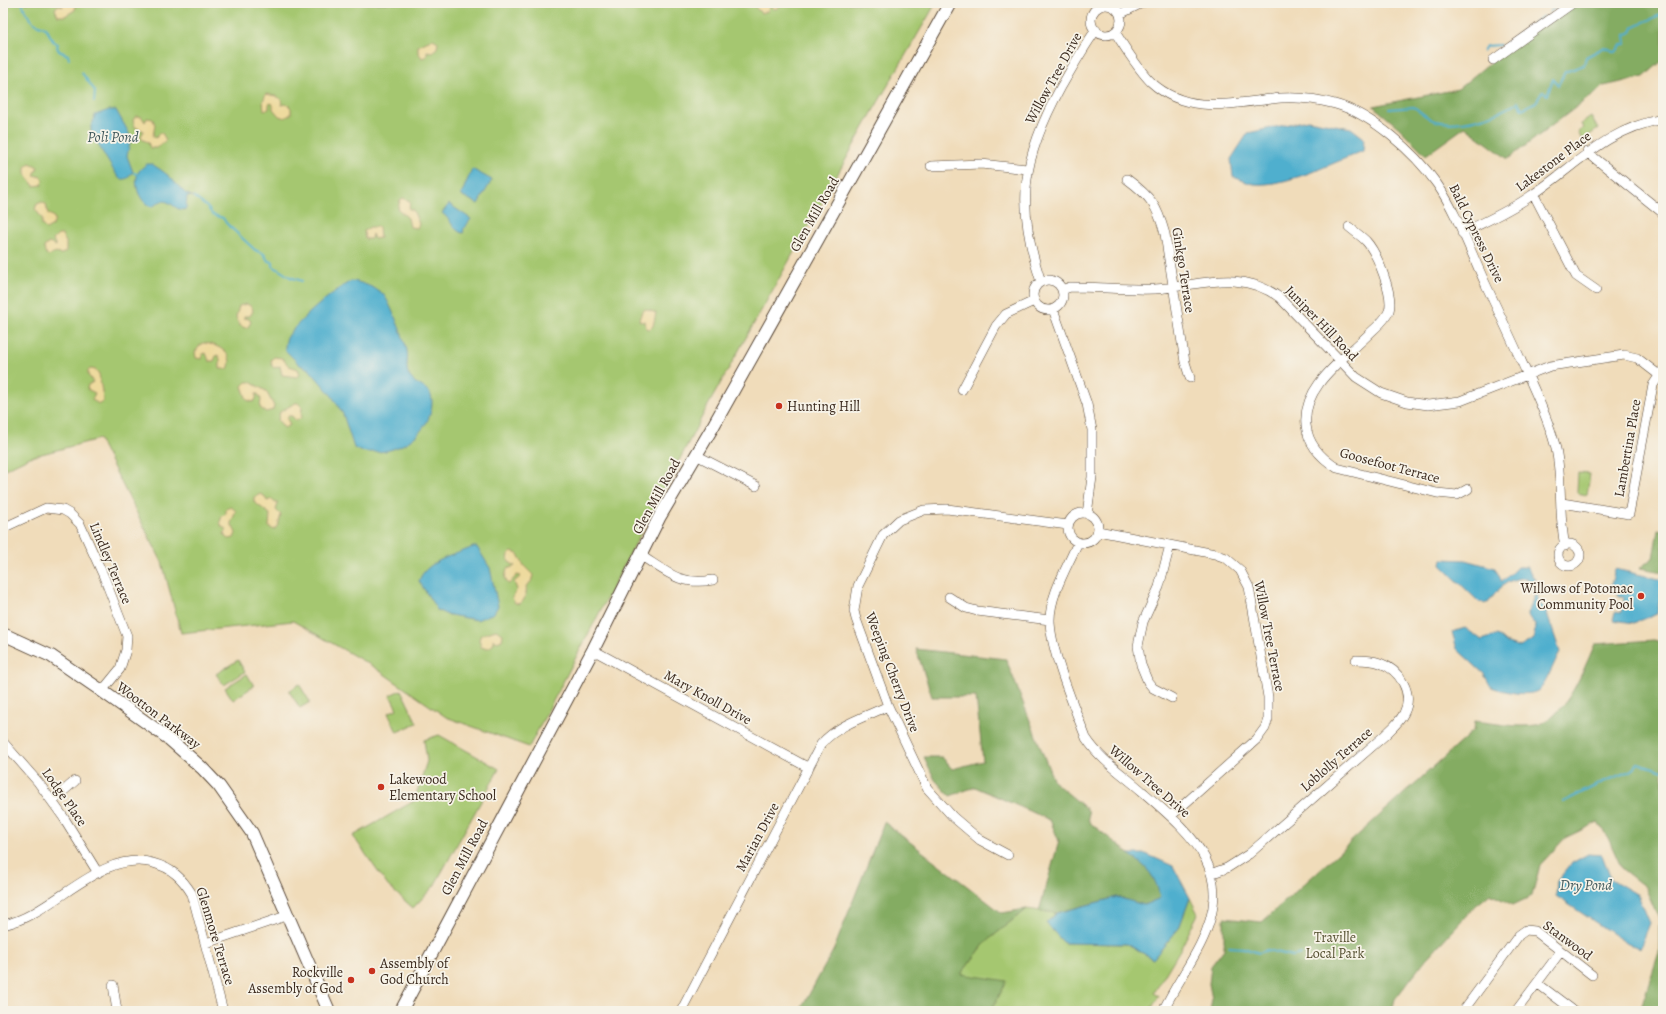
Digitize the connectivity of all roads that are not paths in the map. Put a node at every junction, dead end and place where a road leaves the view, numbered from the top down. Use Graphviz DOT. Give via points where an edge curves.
graph roads {
  1 [pos="950,3"];
  2 [pos="1142,3"];
  3 [pos="1573,3"];
  4 [pos="1097,5"];
  5 [pos="1120,14"];
  6 [pos="1096,30"];
  7 [pos="1114,32"];
  8 [pos="1493,60"];
  9 [pos="1663,120"];
  10 [pos="1587,152"];
  11 [pos="931,166"];
  12 [pos="1027,169"];
  13 [pos="1126,180"];
  14 [pos="1534,195"];
  15 [pos="1663,213"];
  16 [pos="1349,227"];
  17 [pos="1462,233"];
  18 [pos="1041,282"];
  19 [pos="1173,287"];
  20 [pos="1062,290"];
  21 [pos="1596,290"];
  22 [pos="1034,301"];
  23 [pos="1053,309"];
  24 [pos="1341,362"];
  25 [pos="1661,372"];
  26 [pos="1528,376"];
  27 [pos="1190,378"];
  28 [pos="962,390"];
  29 [pos="696,455"];
  30 [pos="756,486"];
  31 [pos="1468,489"];
  32 [pos="1562,503"];
  33 [pos="1087,514"];
  34 [pos="1068,525"];
  35 [pos="3,528"];
  36 [pos="1098,531"];
  37 [pos="1078,542"];
  38 [pos="1170,546"];
  39 [pos="1564,546"];
  40 [pos="640,555"];
  41 [pos="714,580"];
  42 [pos="949,597"];
  43 [pos="1050,620"];
  44 [pos="3,634"];
  45 [pos="593,650"];
  46 [pos="1356,660"];
  47 [pos="102,691"];
  48 [pos="1172,698"];
  49 [pos="888,706"];
  50 [pos="3,742"];
  51 [pos="809,768"];
  52 [pos="75,781"];
  53 [pos="52,801"];
  54 [pos="1171,816"];
  55 [pos="1008,855"];
  56 [pos="98,873"];
  57 [pos="1213,874"];
  58 [pos="286,916"];
  59 [pos="3,925"];
  60 [pos="206,943"];
  61 [pos="1562,950"];
  62 [pos="1592,975"];
  63 [pos="1537,982"];
  64 [pos="113,985"];
  65 [pos="117,1011"];
  66 [pos="223,1011"];
  67 [pos="329,1011"];
  68 [pos="401,1011"];
  69 [pos="681,1011"];
  70 [pos="1163,1011"];
  71 [pos="1463,1011"];
  72 [pos="1516,1011"];
  73 [pos="1574,1011"];
  1 -- 29 [label="main road, Glen Mill Road"];
  2 -- 5 [label="street"];
  3 -- 8 [label="street"];
  4 -- 5 [label="street" via="1113,6"];
  4 -- 6 [label="street" via="1092,18"];
  5 -- 7 [label="street" via="1121,22"];
  6 -- 7 [label="street" via="1105,34"];
  6 -- 12 [label="street, Willow Tree Drive" via="1080,53 1044,120"];
  7 -- 17 [label="street, Bald Cypress Drive" via="1145,75 1177,99 1220,106 1281,98 1307,98 1347,108 1374,122 1395,139 1438,184"];
  9 -- 10 [label="street, Lakestone Place" via="1621,132"];
  10 -- 14 [label="street, Lakestone Place"];
  10 -- 15 [label="street"];
  11 -- 12 [label="street" via="981,164"];
  12 -- 18 [label="street, Willow Tree Drive" via="1027,234"];
  13 -- 19 [label="street, Ginkgo Terrace" via="1144,192 1160,214"];
  14 -- 17 [label="street, Lakestone Place" via="1508,211"];
  14 -- 21 [label="street" via="1576,276"];
  16 -- 24 [label="street, Goosefoot Terrace" via="1366,241 1370,248 1389,288 1390,303 1384,320"];
  17 -- 26 [label="street, Bald Cypress Drive"];
  18 -- 20 [label="street" via="1050,280"];
  18 -- 22 [label="street" via="1033,292"];
  19 -- 20 [label="street, Juniper Hill Road" via="1070,287"];
  19 -- 24 [label="street, Juniper Hill Road" via="1232,280 1265,288 1286,304"];
  19 -- 27 [label="street, Ginkgo Terrace"];
  20 -- 23 [label="street" via="1062,299"];
  22 -- 23 [label="street" via="1040,308"];
  22 -- 28 [label="street" via="1010,312 996,326"];
  23 -- 33 [label="street" via="1088,404 1092,430 1092,465"];
  24 -- 26 [label="street, Juniper Hill Road" via="1374,390 1418,404 1460,401"];
  24 -- 31 [label="street, Goosefoot Terrace" via="1316,386 1305,417 1307,431 1316,450 1328,463 1348,471 1437,493 1457,494"];
  25 -- 26 [label="street, Juniper Hill Road" via="1637,358 1624,354 1560,363"];
  25 -- 32 [label="street, Lambertina Place" via="1653,385 1629,514"];
  26 -- 32 [label="street, Bald Cypress Drive" via="1549,425 1556,449"];
  29 -- 30 [label="street"];
  29 -- 40 [label="main road, Glen Mill Road"];
  32 -- 39 [label="street, Bald Cypress Drive"];
  33 -- 34 [label="street" via="1077,514"];
  33 -- 36 [label="street" via="1097,522"];
  34 -- 37 [label="street" via="1069,534"];
  34 -- 49 [label="street, Weeping Cherry Drive" via="948,509 924,510 899,520 883,535 858,586 854,611"];
  35 -- 47 [label="street, Lindley Terrace" via="46,508 63,510 80,524 127,636 120,669"];
  36 -- 37 [label="street" via="1093,540"];
  36 -- 38 [label="street, Willow Tree Terrace"];
  37 -- 43 [label="street, Willow Tree Drive" via="1059,584"];
  38 -- 48 [label="street" via="1159,587 1143,622 1138,646 1140,665 1148,682 1153,688"];
  38 -- 54 [label="street, Willow Tree Terrace" via="1226,558 1245,577 1251,597 1269,710 1265,728 1256,739"];
  40 -- 41 [label="street" via="684,581"];
  40 -- 45 [label="main road, Glen Mill Road"];
  42 -- 43 [label="street" via="966,608 977,611"];
  43 -- 54 [label="street, Willow Tree Drive" via="1055,650 1090,744 1106,763"];
  44 -- 47 [label="main road, Wootton Parkway" via="51,656"];
  45 -- 51 [label="street, Mary Knoll Drive"];
  45 -- 68 [label="main road, Glen Mill Road"];
  46 -- 57 [label="street, Loblolly Terrace" via="1370,660 1382,664 1400,676 1408,697 1404,713 1384,736 1249,854"];
  47 -- 58 [label="main road, Wootton Parkway" via="168,738 219,786 252,833"];
  49 -- 51 [label="street, Marian Drive" via="830,734 821,744"];
  49 -- 55 [label="street, Weeping Cherry Drive" via="927,788 953,817 980,840"];
  50 -- 53 [label="street, Lodge Place"];
  51 -- 69 [label="street, Marian Drive"];
  52 -- 53 [label="street"];
  53 -- 56 [label="street, Lodge Place"];
  54 -- 57 [label="street, Willow Tree Drive" via="1199,846"];
  56 -- 59 [label="street, Glenmore Terrace" via="26,917"];
  56 -- 60 [label="street, Glenmore Terrace" via="126,861 143,860 171,870 183,880 192,894"];
  57 -- 70 [label="street, Willow Tree Drive" via="1214,899 1208,926 1201,944"];
  58 -- 60 [label="street"];
  58 -- 67 [label="main road, Wootton Parkway"];
  60 -- 66 [label="street, Glenmore Terrace"];
  61 -- 62 [label="street, Stanwood"];
  61 -- 63 [label="street"];
  61 -- 71 [label="street, Stanwood" via="1535,931 1526,930 1519,935"];
  63 -- 72 [label="street"];
  63 -- 73 [label="street"];
  64 -- 65 [label="street"];
}
